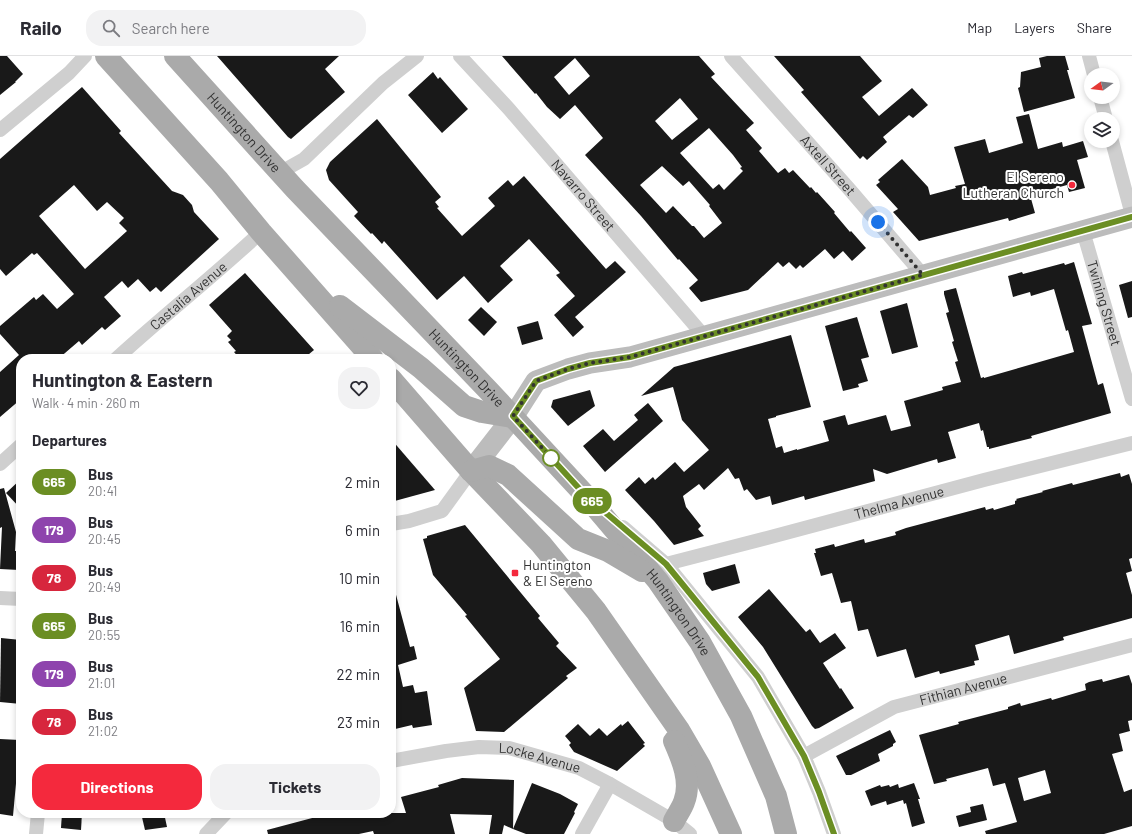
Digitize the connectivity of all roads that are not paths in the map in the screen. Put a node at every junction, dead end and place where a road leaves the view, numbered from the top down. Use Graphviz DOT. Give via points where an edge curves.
graph roads {
  1 [pos="85,56"];
  2 [pos="106,56"];
  3 [pos="175,56"];
  4 [pos="417,56"];
  5 [pos="460,56"];
  6 [pos="731,56"];
  7 [pos="1089,56"];
  8 [pos="1092,68"];
  9 [pos="0,130"];
  10 [pos="1114,148"];
  11 [pos="281,172"];
  12 [pos="1132,216"];
  13 [pos="1083,231"];
  14 [pos="261,232"];
  15 [pos="923,275"];
  16 [pos="301,277"];
  17 [pos="704,336"];
  18 [pos="121,354"];
  19 [pos="369,354"];
  20 [pos="396,385"];
  21 [pos="1132,399"];
  22 [pos="513,416"];
  23 [pos="1132,443"];
  24 [pos="16,450"];
  25 [pos="0,464"];
  26 [pos="471,470"];
  27 [pos="396,523"];
  28 [pos="662,572"];
  29 [pos="0,598"];
  30 [pos="16,599"];
  31 [pos="1132,645"];
  32 [pos="650,687"];
  33 [pos="804,756"];
  34 [pos="396,760"];
  35 [pos="610,784"];
  36 [pos="38,818"];
  37 [pos="221,818"];
  38 [pos="682,828"];
  39 [pos="36,834"];
  40 [pos="206,834"];
  41 [pos="582,834"];
  42 [pos="731,834"];
  43 [pos="786,834"];
  44 [pos="834,834"];
  1 -- 9 [label="street" via="69,73"];
  2 -- 14 [label="main road" via="219,181"];
  3 -- 11 [label="main road, Huntington Drive"];
  4 -- 11 [label="street" via="383,83 304,159"];
  5 -- 17 [label="street, Navarro Street" via="509,109"];
  6 -- 15 [label="street, Axtell Street"];
  7 -- 8 [label="street"];
  10 -- 12 [label="street"];
  11 -- 22 [label="main road, Huntington Drive"];
  12 -- 13 [label="main road"];
  13 -- 15 [label="main road"];
  13 -- 21 [label="street, Twining Street"];
  14 -- 16 [label="main road"];
  14 -- 18 [label="street, Castalia Avenue"];
  15 -- 17 [label="main road"];
  16 -- 19 [label="main road"];
  16 -- 22 [label="main road" via="421,368 464,406 482,412"];
  17 -- 22 [label="main road" via="630,357 590,363 536,381"];
  20 -- 26 [label="main road"];
  22 -- 26 [label="main road"];
  22 -- 28 [label="main road, Huntington Drive" via="586,496"];
  23 -- 28 [label="street, Thelma Avenue" via="767,538"];
  24 -- 25 [label="street"];
  26 -- 27 [label="street" via="442,511"];
  26 -- 28 [label="main road" via="489,466 508,475 578,539"];
  26 -- 32 [label="main road" via="541,544 596,611"];
  28 -- 33 [label="street" via="758,677"];
  28 -- 43 [label="main road, Huntington Drive" via="741,716 776,796"];
  29 -- 30 [label="street"];
  31 -- 33 [label="street, Fithian Avenue" via="894,707"];
  32 -- 38 [label="main road" via="682,759 687,786"];
  32 -- 42 [label="main road" via="700,766"];
  33 -- 44 [label="street"];
  34 -- 35 [label="street, Locke Avenue" via="474,748 509,748 578,768"];
  35 -- 38 [label="street, Locke Avenue"];
  35 -- 41 [label="street"];
  36 -- 39 [label="street"];
  37 -- 40 [label="street"];
}
